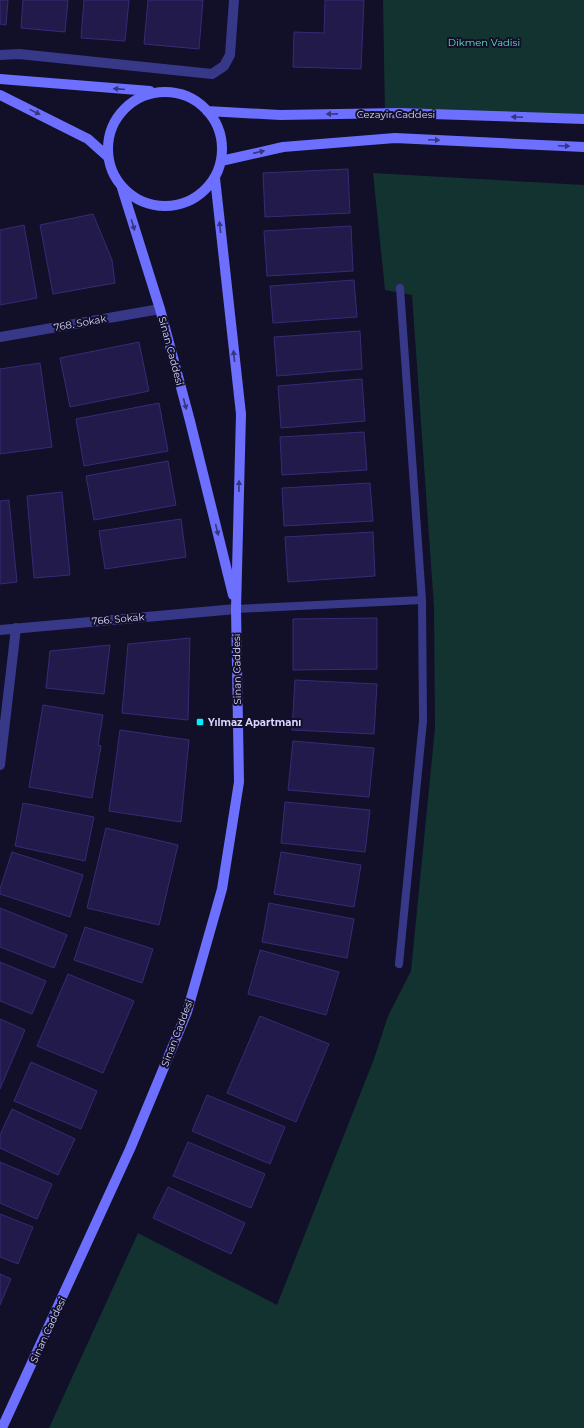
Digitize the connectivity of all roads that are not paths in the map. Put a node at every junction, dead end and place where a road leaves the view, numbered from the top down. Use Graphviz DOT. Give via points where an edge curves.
graph roads {
  1 [pos="234,0"];
  2 [pos="0,55"];
  3 [pos="0,79"];
  4 [pos="158,92"];
  5 [pos="0,95"];
  6 [pos="207,111"];
  7 [pos="584,120"];
  8 [pos="584,147"];
  9 [pos="107,156"];
  10 [pos="221,161"];
  11 [pos="215,178"];
  12 [pos="122,188"];
  13 [pos="400,288"];
  14 [pos="160,309"];
  15 [pos="0,337"];
  16 [pos="422,600"];
  17 [pos="236,609"];
  18 [pos="16,628"];
  19 [pos="0,630"];
  20 [pos="0,765"];
  21 [pos="399,964"];
  22 [pos="2,1428"];
  1 -- 2 [label="street" via="230,56 224,66 212,74 18,54"];
  4 -- 3 [label="main road, one-way"];
  4 -- 6 [label="main road" via="176,93 193,99"];
  4 -- 9 [label="main road" via="141,97 114,121 108,138"];
  5 -- 9 [label="main road, one-way" via="88,139"];
  7 -- 6 [label="main road, Cezayir Caddesi, one-way" via="399,113 280,115"];
  6 -- 10 [label="main road" via="217,126 222,143"];
  10 -- 8 [label="main road, one-way" via="283,147 395,138"];
  9 -- 12 [label="main road" via="112,173"];
  10 -- 11 [label="main road"];
  11 -- 12 [label="main road" via="203,192 188,202 171,207 153,206 136,199"];
  17 -- 11 [label="main road, Sinan Caddesi, one-way" via="241,414"];
  12 -- 14 [label="main road, Sinan Caddesi, one-way"];
  13 -- 16 [label="lane"];
  14 -- 15 [label="street, 768. Sokak"];
  14 -- 17 [label="main road, Sinan Caddesi, one-way"];
  16 -- 17 [label="lane"];
  16 -- 21 [label="lane" via="423,721"];
  17 -- 18 [label="street, 766. Sokak"];
  17 -- 22 [label="main road, Sinan Caddesi" via="239,782 222,889 187,1012 130,1149"];
  18 -- 19 [label="street, 766. Sokak"];
  18 -- 20 [label="street"];
}
